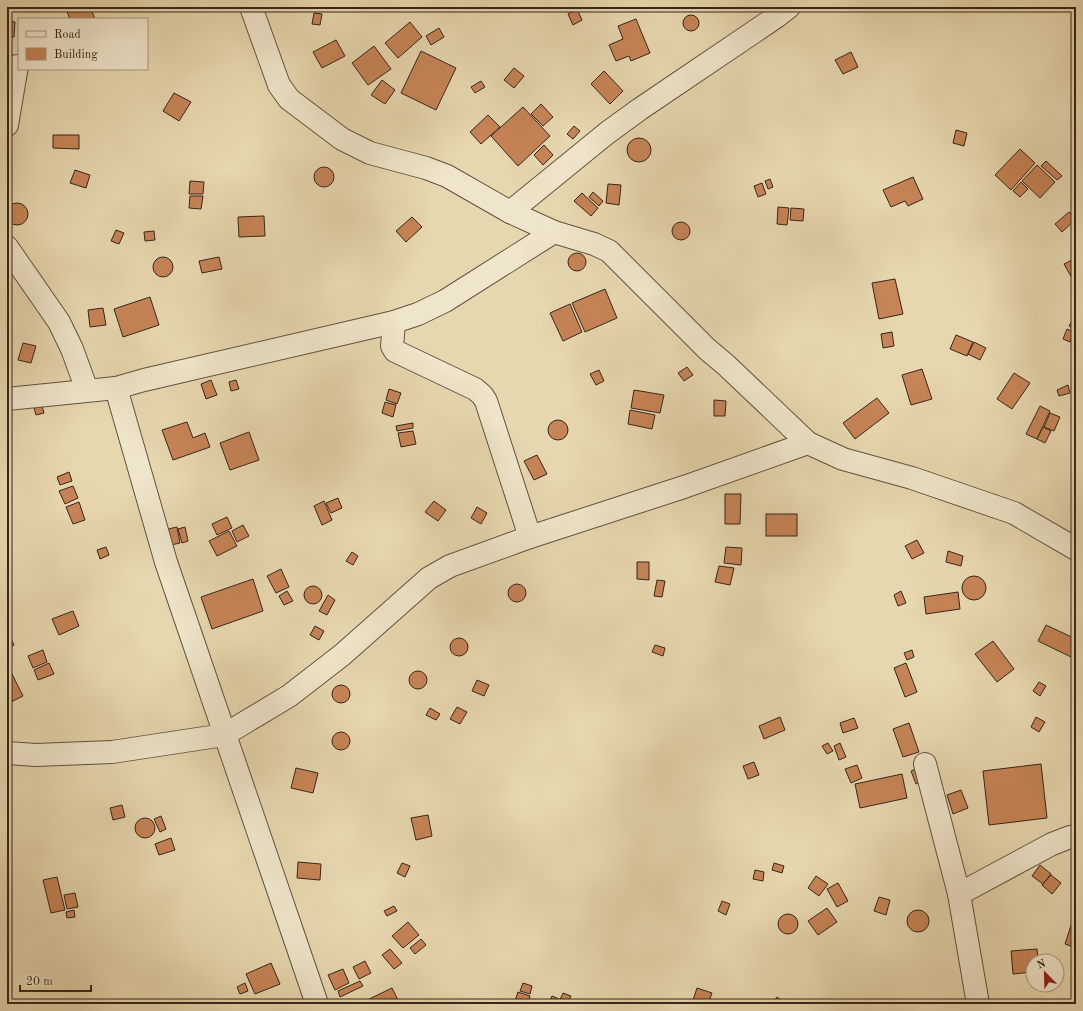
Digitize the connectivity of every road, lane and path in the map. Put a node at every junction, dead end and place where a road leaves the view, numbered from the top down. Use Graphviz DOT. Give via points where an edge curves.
graph roads {
  1 [pos="251,7"];
  2 [pos="789,7"];
  3 [pos="17,66"];
  4 [pos="7,125"];
  5 [pos="510,212"];
  6 [pos="554,232"];
  7 [pos="7,247"];
  8 [pos="394,322"];
  9 [pos="116,388"];
  10 [pos="86,390"];
  11 [pos="7,399"];
  12 [pos="808,443"];
  13 [pos="530,537"];
  14 [pos="1076,549"];
  15 [pos="224,734"];
  16 [pos="7,753"];
  17 [pos="924,764"];
  18 [pos="1076,836"];
  19 [pos="959,894"];
  20 [pos="318,1004"];
  21 [pos="978,1004"];
  1 -- 5 [label="street" via="279,85 289,99 342,139 370,153 447,176"];
  2 -- 5 [label="street" via="640,108"];
  3 -- 4 [label="street"];
  5 -- 6 [label="street"];
  6 -- 8 [label="street" via="445,301"];
  6 -- 12 [label="street" via="608,251 707,349"];
  7 -- 10 [label="street" via="59,322 72,349"];
  8 -- 9 [label="street"];
  8 -- 13 [label="street" via="392,346 395,351 475,389 486,401"];
  9 -- 10 [label="street"];
  9 -- 15 [label="street" via="166,562"];
  10 -- 11 [label="street"];
  12 -- 13 [label="street"];
  12 -- 14 [label="street" via="843,459 912,478 1014,513"];
  13 -- 15 [label="street" via="450,566 429,578 342,655 289,696"];
  15 -- 16 [label="street" via="112,752 36,756"];
  15 -- 20 [label="street"];
  17 -- 19 [label="street"];
  18 -- 19 [label="street" via="1052,844"];
  19 -- 21 [label="street"];
}
